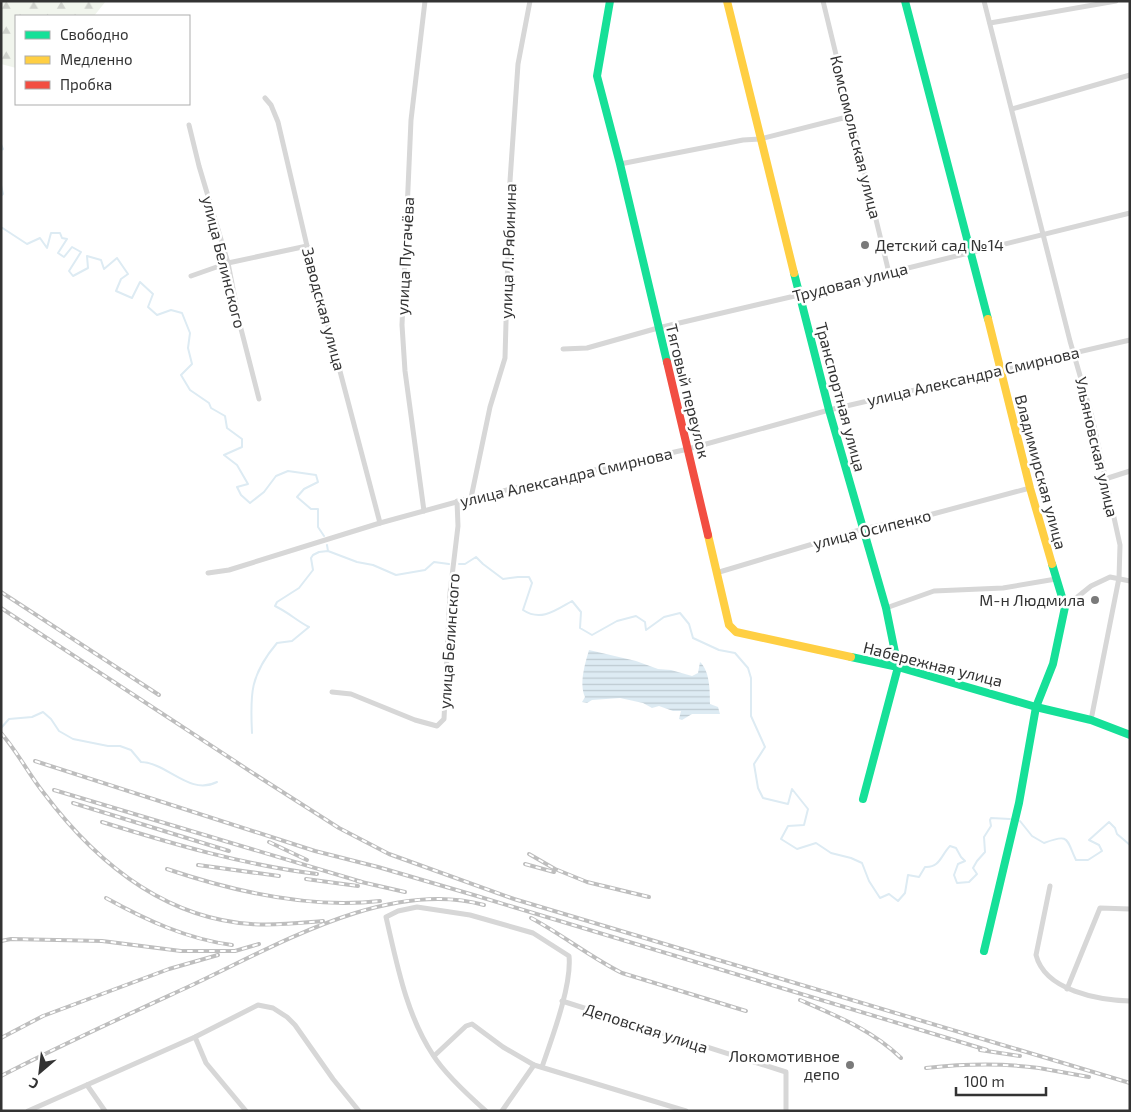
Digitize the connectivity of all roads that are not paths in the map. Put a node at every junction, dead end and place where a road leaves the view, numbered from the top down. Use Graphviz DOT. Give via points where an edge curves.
graph roads {
  1 [pos="425,1"];
  2 [pos="530,1"];
  3 [pos="610,1"];
  4 [pos="727,1"];
  5 [pos="823,1"];
  6 [pos="905,1"];
  7 [pos="984,1"];
  8 [pos="1116,1"];
  9 [pos="990,23"];
  10 [pos="1130,75"];
  11 [pos="265,98"];
  12 [pos="1012,109"];
  13 [pos="851,116"];
  14 [pos="189,125"];
  15 [pos="760,139"];
  16 [pos="620,164"];
  17 [pos="1130,213"];
  18 [pos="1044,234"];
  19 [pos="307,246"];
  20 [pos="971,252"];
  21 [pos="228,263"];
  22 [pos="889,272"];
  23 [pos="191,276"];
  24 [pos="799,295"];
  25 [pos="658,328"];
  26 [pos="1130,340"];
  27 [pos="564,349"];
  28 [pos="1074,353"];
  29 [pos="1000,370"];
  30 [pos="259,399"];
  31 [pos="829,410"];
  32 [pos="688,449"];
  33 [pos="1130,471"];
  34 [pos="1105,479"];
  35 [pos="1030,488"];
  36 [pos="471,498"];
  37 [pos="457,501"];
  38 [pos="424,511"];
  39 [pos="380,523"];
  40 [pos="863,529"];
  41 [pos="208,573"];
  42 [pos="716,573"];
  43 [pos="1119,578"];
  44 [pos="1056,579"];
  45 [pos="1130,581"];
  46 [pos="1064,607"];
  47 [pos="886,608"];
  48 [pos="729,625"];
  49 [pos="898,667"];
  50 [pos="332,692"];
  51 [pos="1036,707"];
  52 [pos="1090,720"];
  53 [pos="1130,735"];
  54 [pos="863,799"];
  55 [pos="1050,886"];
  56 [pos="1130,909"];
  57 [pos="984,950"];
  58 [pos="1067,989"];
  59 [pos="562,1001"];
  60 [pos="1130,1001"];
  61 [pos="195,1037"];
  62 [pos="434,1056"];
  63 [pos="534,1065"];
  64 [pos="542,1067"];
  65 [pos="87,1085"];
  66 [pos="36,1109"];
  67 [pos="28,1111"];
  68 [pos="106,1111"];
  69 [pos="246,1111"];
  70 [pos="359,1111"];
  71 [pos="486,1111"];
  72 [pos="502,1111"];
  73 [pos="686,1111"];
  74 [pos="786,1111"];
  1 -- 38 [label="street, улица Пугачёва" via="411,120 402,325 405,372"];
  2 -- 36 [label="street, улица Л.Рябинина" via="518,64 510,181 505,358 490,407"];
  3 -- 16 [label="street, Тяговый переулок" via="597,76"];
  4 -- 15 [label="street, Транспортная улица"];
  5 -- 13 [label="street, Комсомольская улица"];
  6 -- 20 [label="street, Владимирская улица"];
  7 -- 9 [label="street, Ульяновская улица"];
  8 -- 9 [label="street"];
  9 -- 12 [label="street, Ульяновская улица"];
  10 -- 12 [label="street"];
  11 -- 19 [label="street, Заводская улица" via="278,122"];
  12 -- 18 [label="street, Ульяновская улица"];
  13 -- 15 [label="street"];
  13 -- 22 [label="street, Комсомольская улица"];
  14 -- 21 [label="street, улица Белинского"];
  15 -- 16 [label="street"];
  15 -- 24 [label="street, Транспортная улица"];
  16 -- 25 [label="street, Тяговый переулок"];
  17 -- 18 [label="street, Трудовая улица"];
  18 -- 20 [label="street, Трудовая улица"];
  18 -- 28 [label="street, Ульяновская улица"];
  19 -- 21 [label="street"];
  19 -- 39 [label="street, Заводская улица"];
  20 -- 22 [label="street, Трудовая улица"];
  20 -- 29 [label="street, Владимирская улица"];
  21 -- 23 [label="street"];
  21 -- 30 [label="street, улица Белинского"];
  22 -- 24 [label="street, Трудовая улица"];
  24 -- 25 [label="street, Трудовая улица"];
  24 -- 31 [label="street, Транспортная улица"];
  25 -- 27 [label="street, Трудовая улица" via="587,348"];
  25 -- 32 [label="street, Тяговый переулок"];
  26 -- 28 [label="street, улица Александра Смирнова"];
  28 -- 29 [label="street, улица Александра Смирнова"];
  28 -- 34 [label="street, Ульяновская улица"];
  29 -- 31 [label="street, улица Александра Смирнова"];
  29 -- 35 [label="street, Владимирская улица"];
  31 -- 32 [label="street, улица Александра Смирнова"];
  31 -- 40 [label="street, Транспортная улица"];
  32 -- 36 [label="street, улица Александра Смирнова"];
  32 -- 42 [label="street, Тяговый переулок"];
  33 -- 34 [label="street"];
  34 -- 43 [label="street, Ульяновская улица" via="1120,544"];
  35 -- 40 [label="street, улица Осипенко"];
  35 -- 44 [label="street, Владимирская улица"];
  36 -- 37 [label="street, улица Александра Смирнова"];
  37 -- 38 [label="street, улица Александра Смирнова"];
  37 -- 50 [label="street, улица Белинского" via="444,719 437,726 351,694"];
  38 -- 39 [label="street, улица Александра Смирнова"];
  39 -- 41 [label="street, улица Александра Смирнова" via="229,570"];
  40 -- 42 [label="street, улица Осипенко"];
  40 -- 47 [label="street, Транспортная улица"];
  42 -- 48 [label="street, Тяговый переулок"];
  43 -- 45 [label="street"];
  43 -- 46 [label="street" via="1110,577 1091,586"];
  43 -- 52 [label="street, Ульяновская улица"];
  44 -- 46 [label="street, Владимирская улица"];
  44 -- 47 [label="street" via="1003,588 934,591"];
  46 -- 51 [label="street, Владимирская улица" via="1053,664"];
  47 -- 49 [label="street, Транспортная улица"];
  48 -- 49 [label="street, Набережная улица" via="736,632"];
  49 -- 51 [label="street, Набережная улица"];
  49 -- 54 [label="street, Транспортная улица"];
  51 -- 52 [label="street, Набережная улица"];
  51 -- 57 [label="street, Владимирская улица" via="1019,803"];
  52 -- 53 [label="street, Набережная улица"];
  55 -- 58 [label="street" via="1036,955 1039,965"];
  56 -- 58 [label="street" via="1100,908"];
  58 -- 60 [label="street" via="1109,1000"];
  59 -- 62 [label="street" via="570,968 569,956 532,933 470,915 417,907 398,911 386,917 400,977 417,1027"];
  59 -- 64 [label="street"];
  59 -- 74 [label="street, Деповская улица" via="786,1072"];
  61 -- 65 [label="street"];
  61 -- 69 [label="street" via="206,1063"];
  61 -- 70 [label="street" via="258,1005 274,1008 295,1025"];
  62 -- 63 [label="street" via="472,1024"];
  62 -- 71 [label="street"];
  63 -- 64 [label="street"];
  63 -- 72 [label="street"];
  64 -- 73 [label="street"];
  65 -- 66 [label="street"];
  65 -- 68 [label="street"];
  66 -- 67 [label="street"];
}
